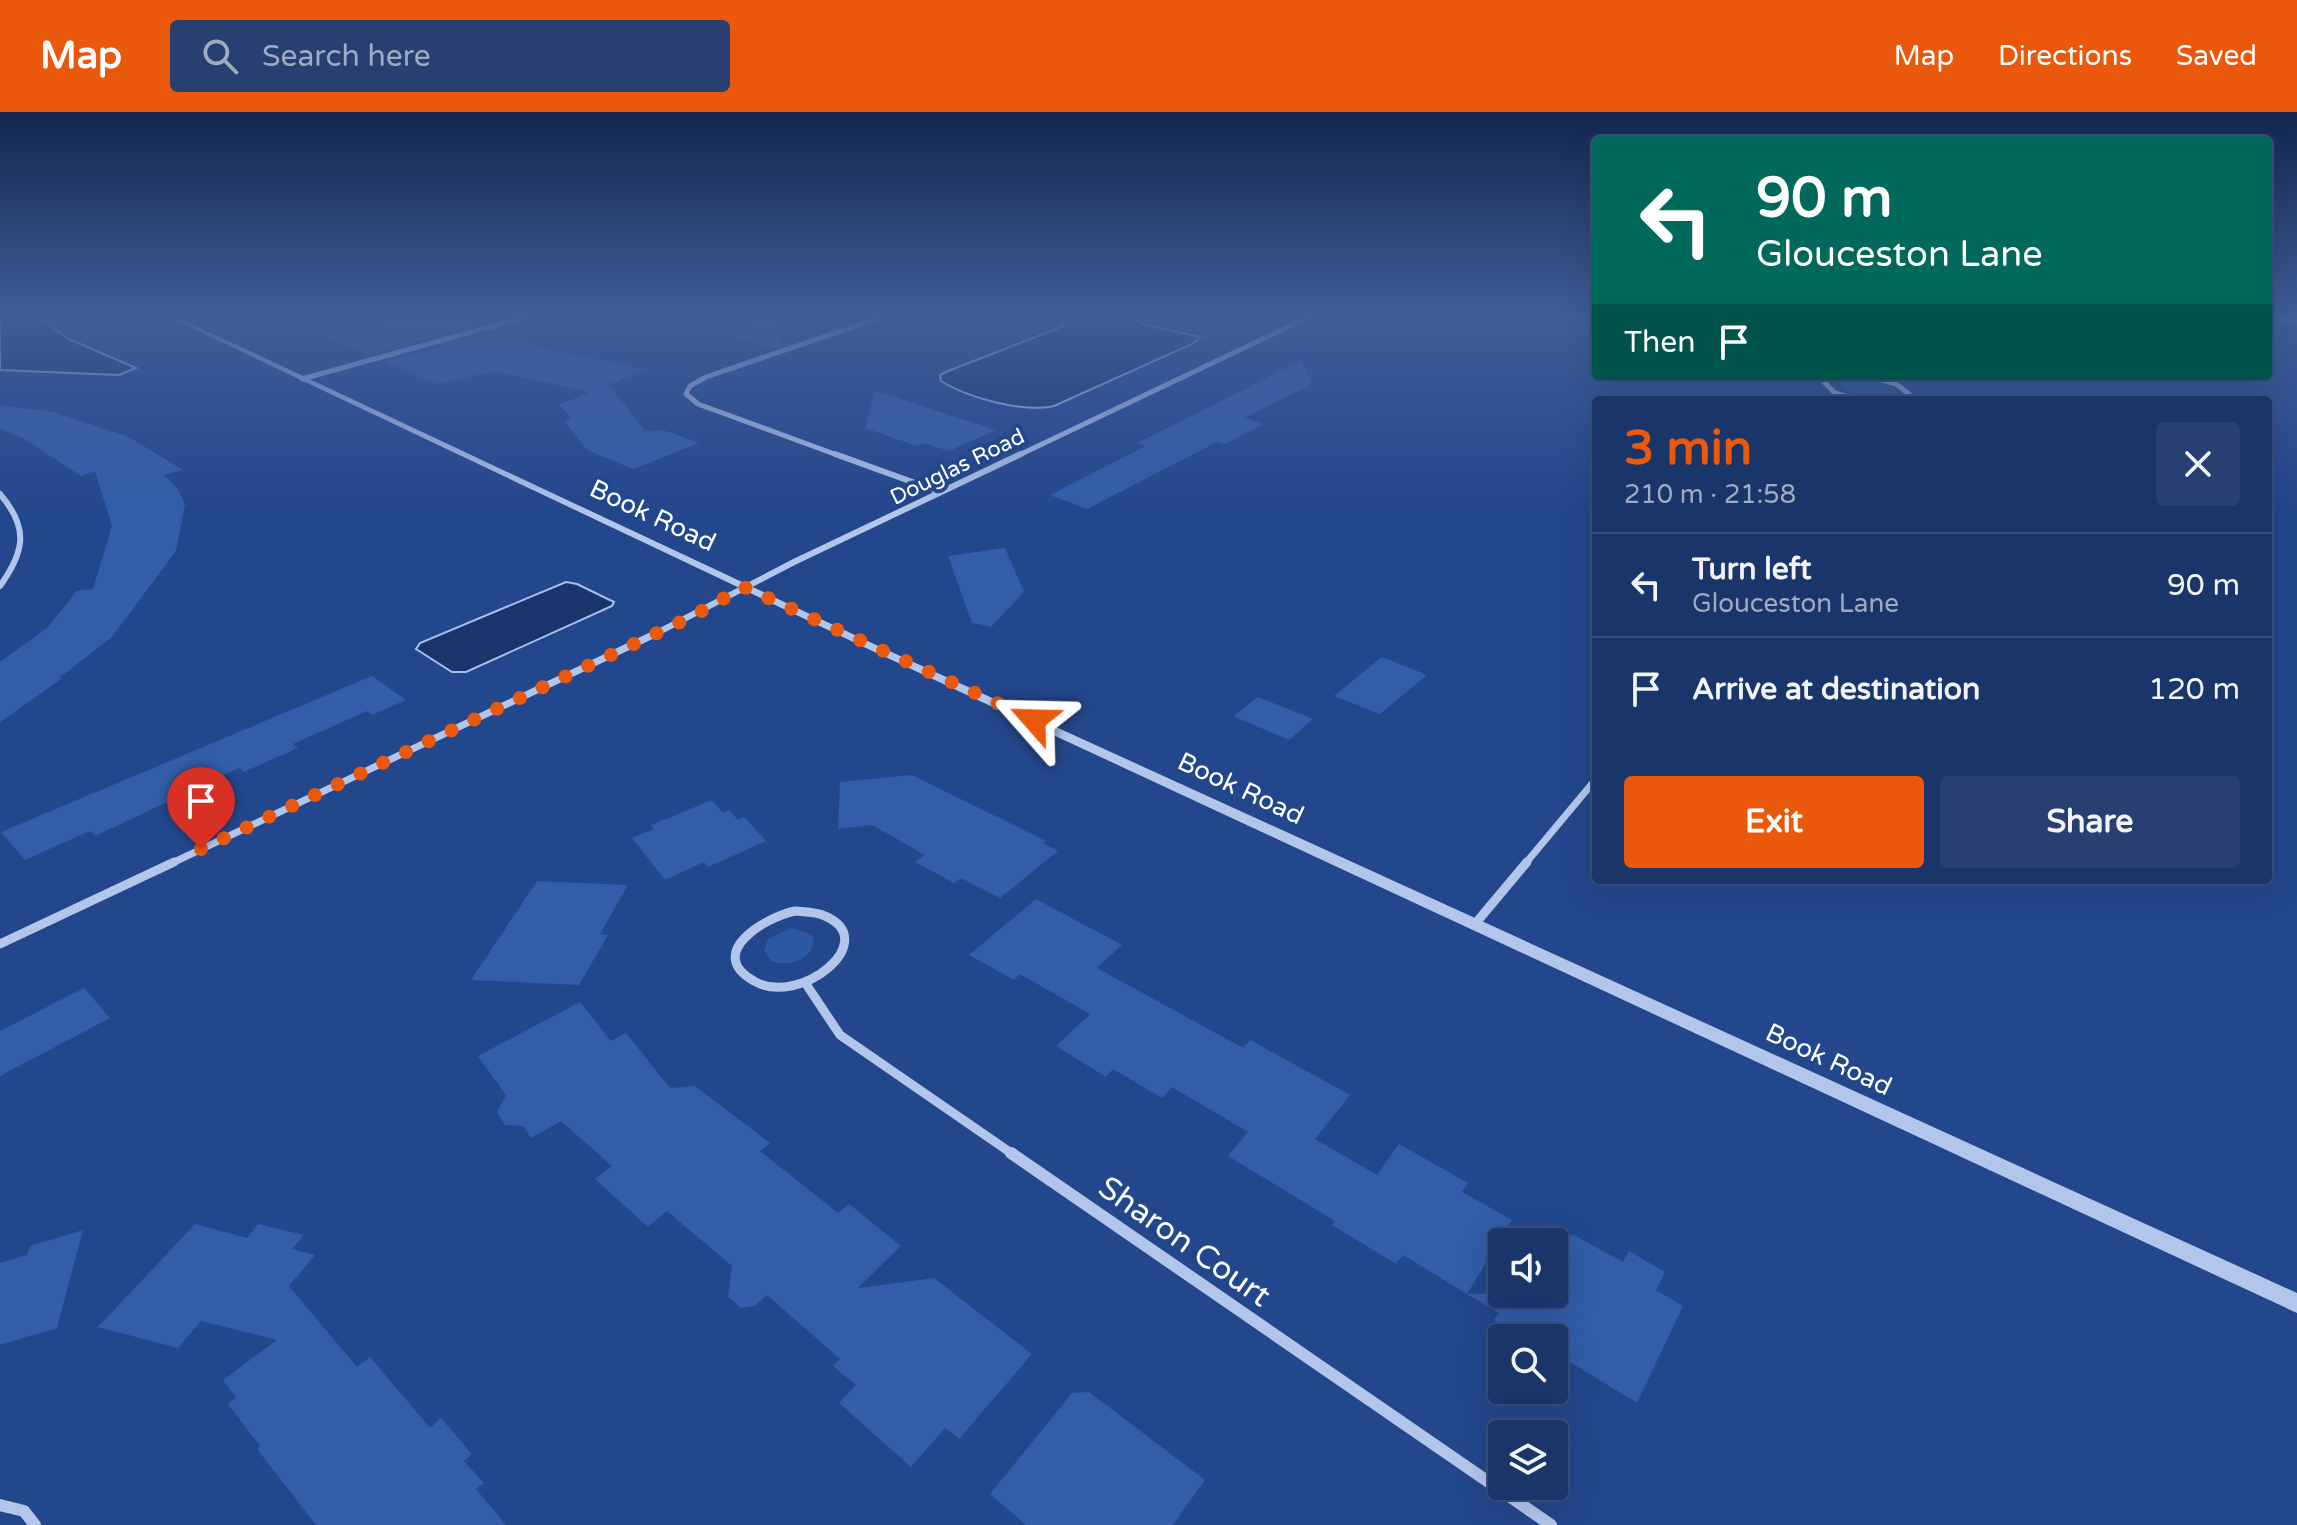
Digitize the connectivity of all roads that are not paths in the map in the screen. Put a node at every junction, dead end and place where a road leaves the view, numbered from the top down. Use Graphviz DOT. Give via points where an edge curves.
graph roads {
  1 [pos="304,380"];
  2 [pos="701,380"];
  3 [pos="1176,380"];
  4 [pos="1826,380"];
  5 [pos="1881,380"];
  6 [pos="1846,396"];
  7 [pos="1907,396"];
  8 [pos="940,492"];
  9 [pos="0,494"];
  10 [pos="0,586"];
  11 [pos="744,587"];
  12 [pos="1592,784"];
  13 [pos="1475,924"];
  14 [pos="0,944"];
  15 [pos="806,984"];
  16 [pos="2297,1303"];
  17 [pos="0,1505"];
  18 [pos="35,1525"];
  19 [pos="1551,1525"];
  1 -- 11 [label="street, Book Road"];
  2 -- 8 [label="street" via="686,394 691,401"];
  3 -- 8 [label="street, Douglas Road"];
  4 -- 6 [label="street" via="1825,386"];
  5 -- 7 [label="street" via="1903,387"];
  8 -- 11 [label="street, Douglas Road"];
  9 -- 10 [label="street" via="21,523 18,559"];
  11 -- 13 [label="street, Book Road"];
  11 -- 14 [label="street, Douglas Road" via="691,617"];
  12 -- 13 [label="street"];
  13 -- 16 [label="street, Book Road"];
  15 -- 15 [label="street" via="844,954 847,942 838,921 811,911 786,913 763,921 740,942 737,966 755,984"];
  15 -- 19 [label="street, Sharon Court" via="840,1035"];
  17 -- 18 [label="street" via="24,1511"];
}
